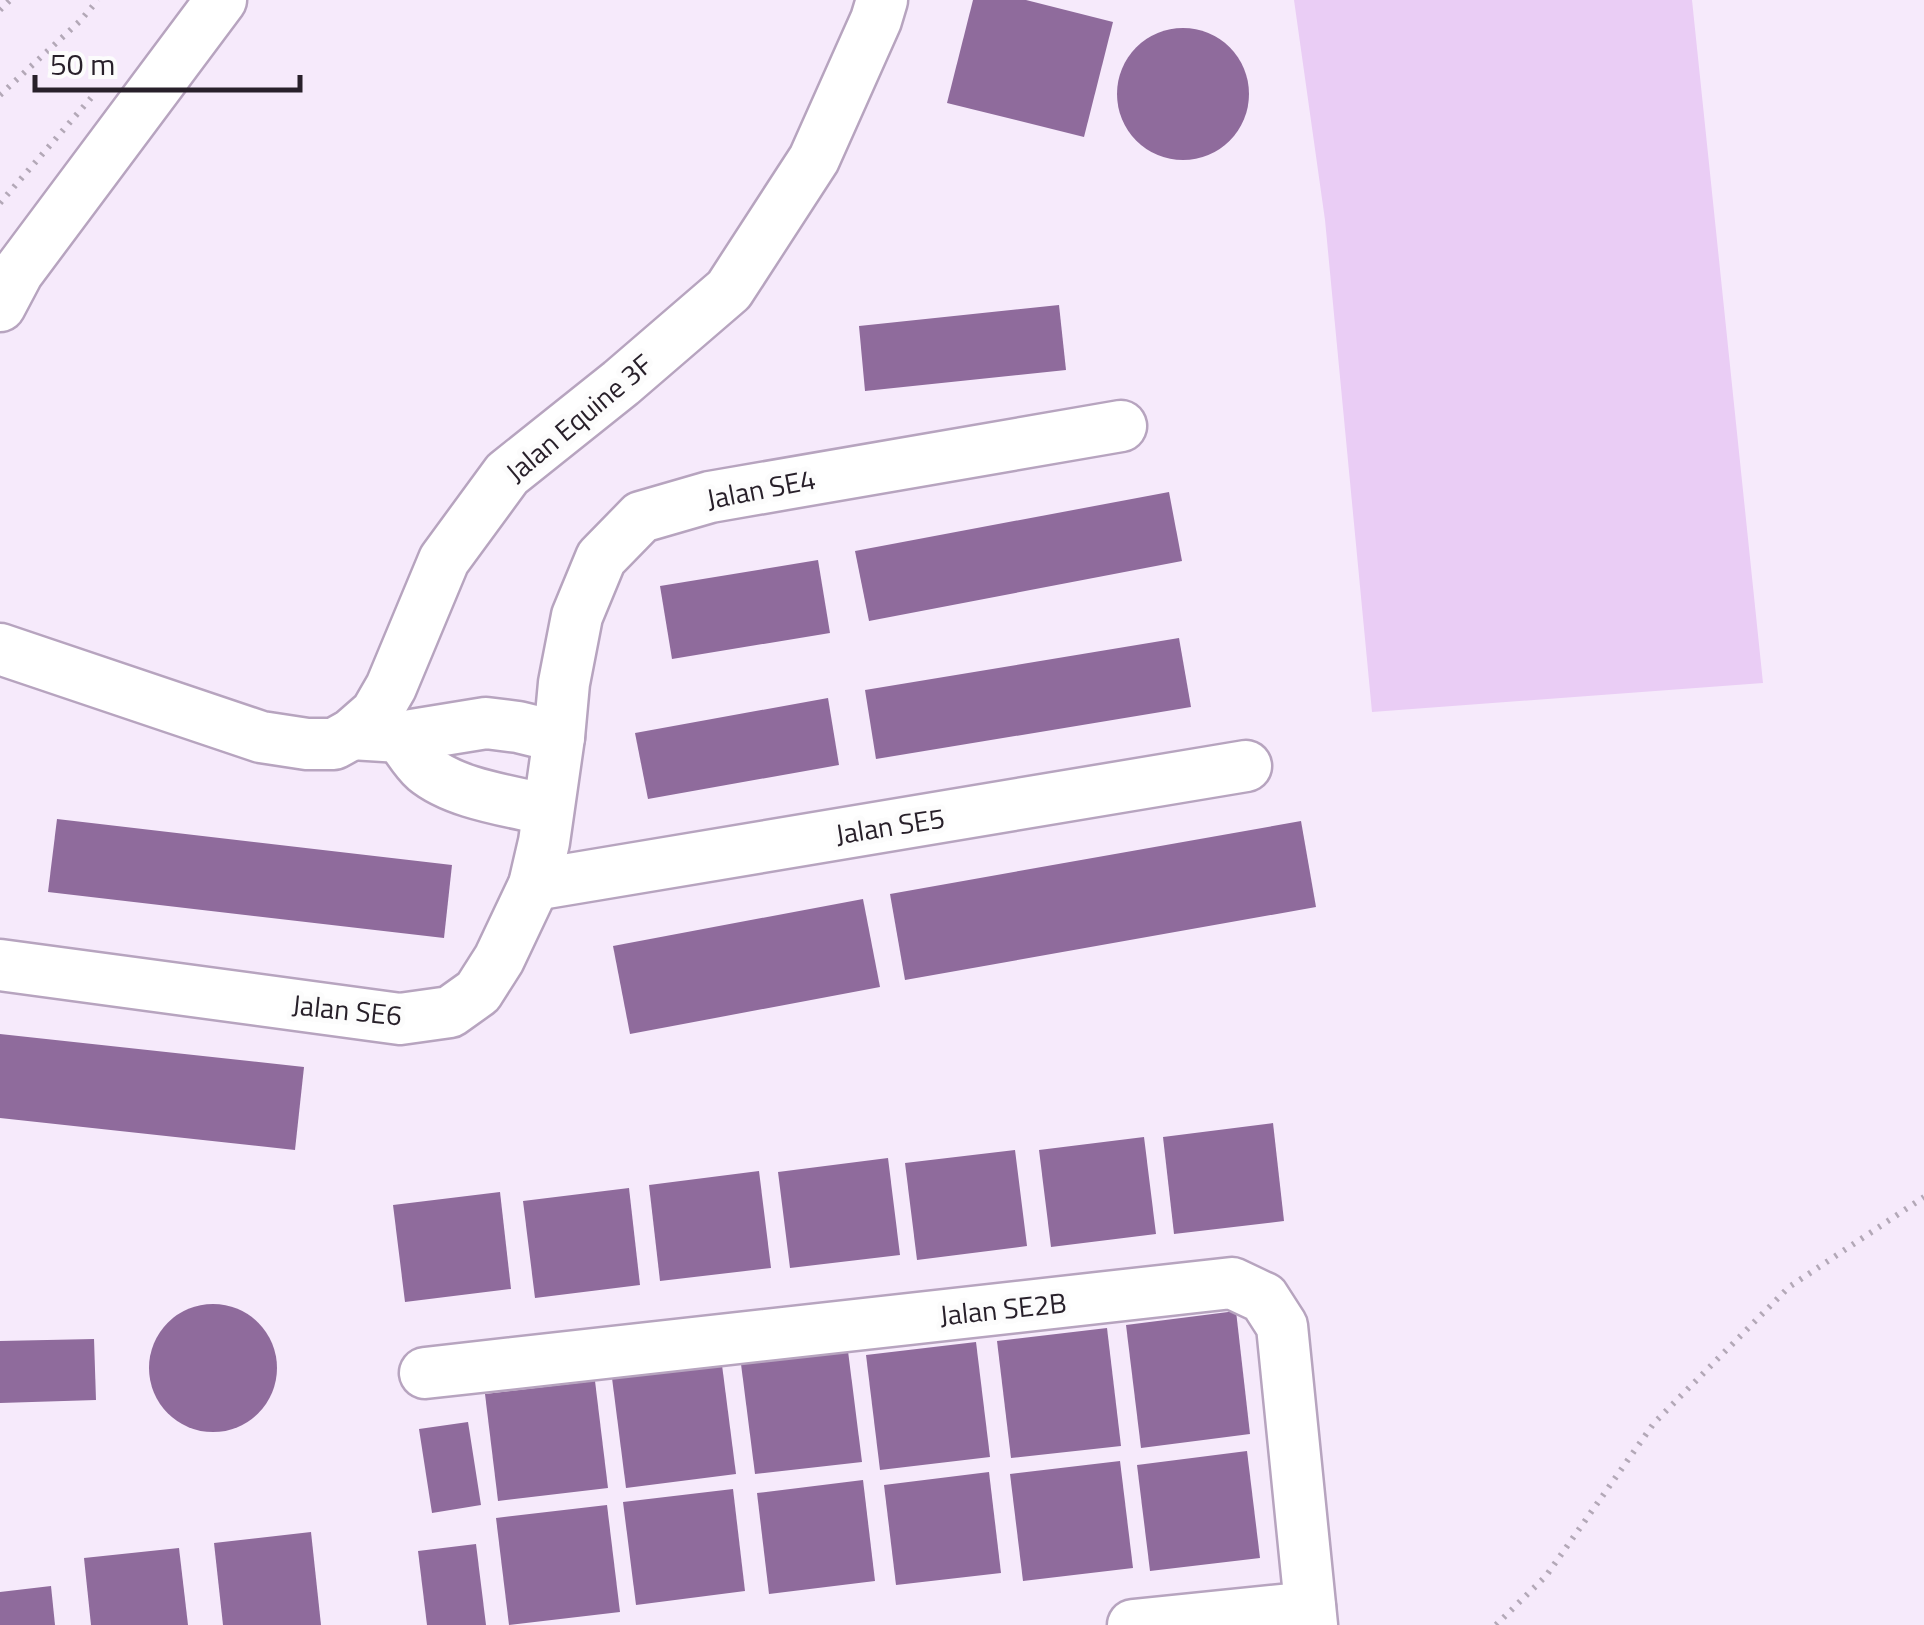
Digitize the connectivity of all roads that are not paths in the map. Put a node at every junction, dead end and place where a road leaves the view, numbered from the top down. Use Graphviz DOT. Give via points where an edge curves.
graph roads {
  1 [pos="221,0"];
  2 [pos="882,0"];
  3 [pos="0,306"];
  4 [pos="1121,426"];
  5 [pos="0,649"];
  6 [pos="376,735"];
  7 [pos="559,737"];
  8 [pos="1246,766"];
  9 [pos="548,810"];
  10 [pos="534,885"];
  11 [pos="0,965"];
  12 [pos="425,1373"];
  13 [pos="1311,1616"];
  14 [pos="1132,1625"];
  1 -- 3 [label="street" via="18,272"];
  2 -- 6 [label="street, Jalan Equine 3F" via="814,159 729,290 507,474 444,560 376,712"];
  4 -- 7 [label="street, Jalan SE4" via="710,497 640,517 601,558 577,616"];
  5 -- 6 [label="street" via="261,737 334,744"];
  6 -- 7 [label="street" via="486,723"];
  6 -- 9 [label="street" via="441,779"];
  7 -- 9 [label="street, Jalan SE6"];
  8 -- 10 [label="street, Jalan SE5"];
  9 -- 10 [label="street, Jalan SE6"];
  10 -- 11 [label="street, Jalan SE6" via="478,992 450,1012 400,1020"];
  12 -- 13 [label="street, Jalan SE2B" via="1232,1284 1264,1298 1282,1326"];
  13 -- 14 [label="street"];
}
